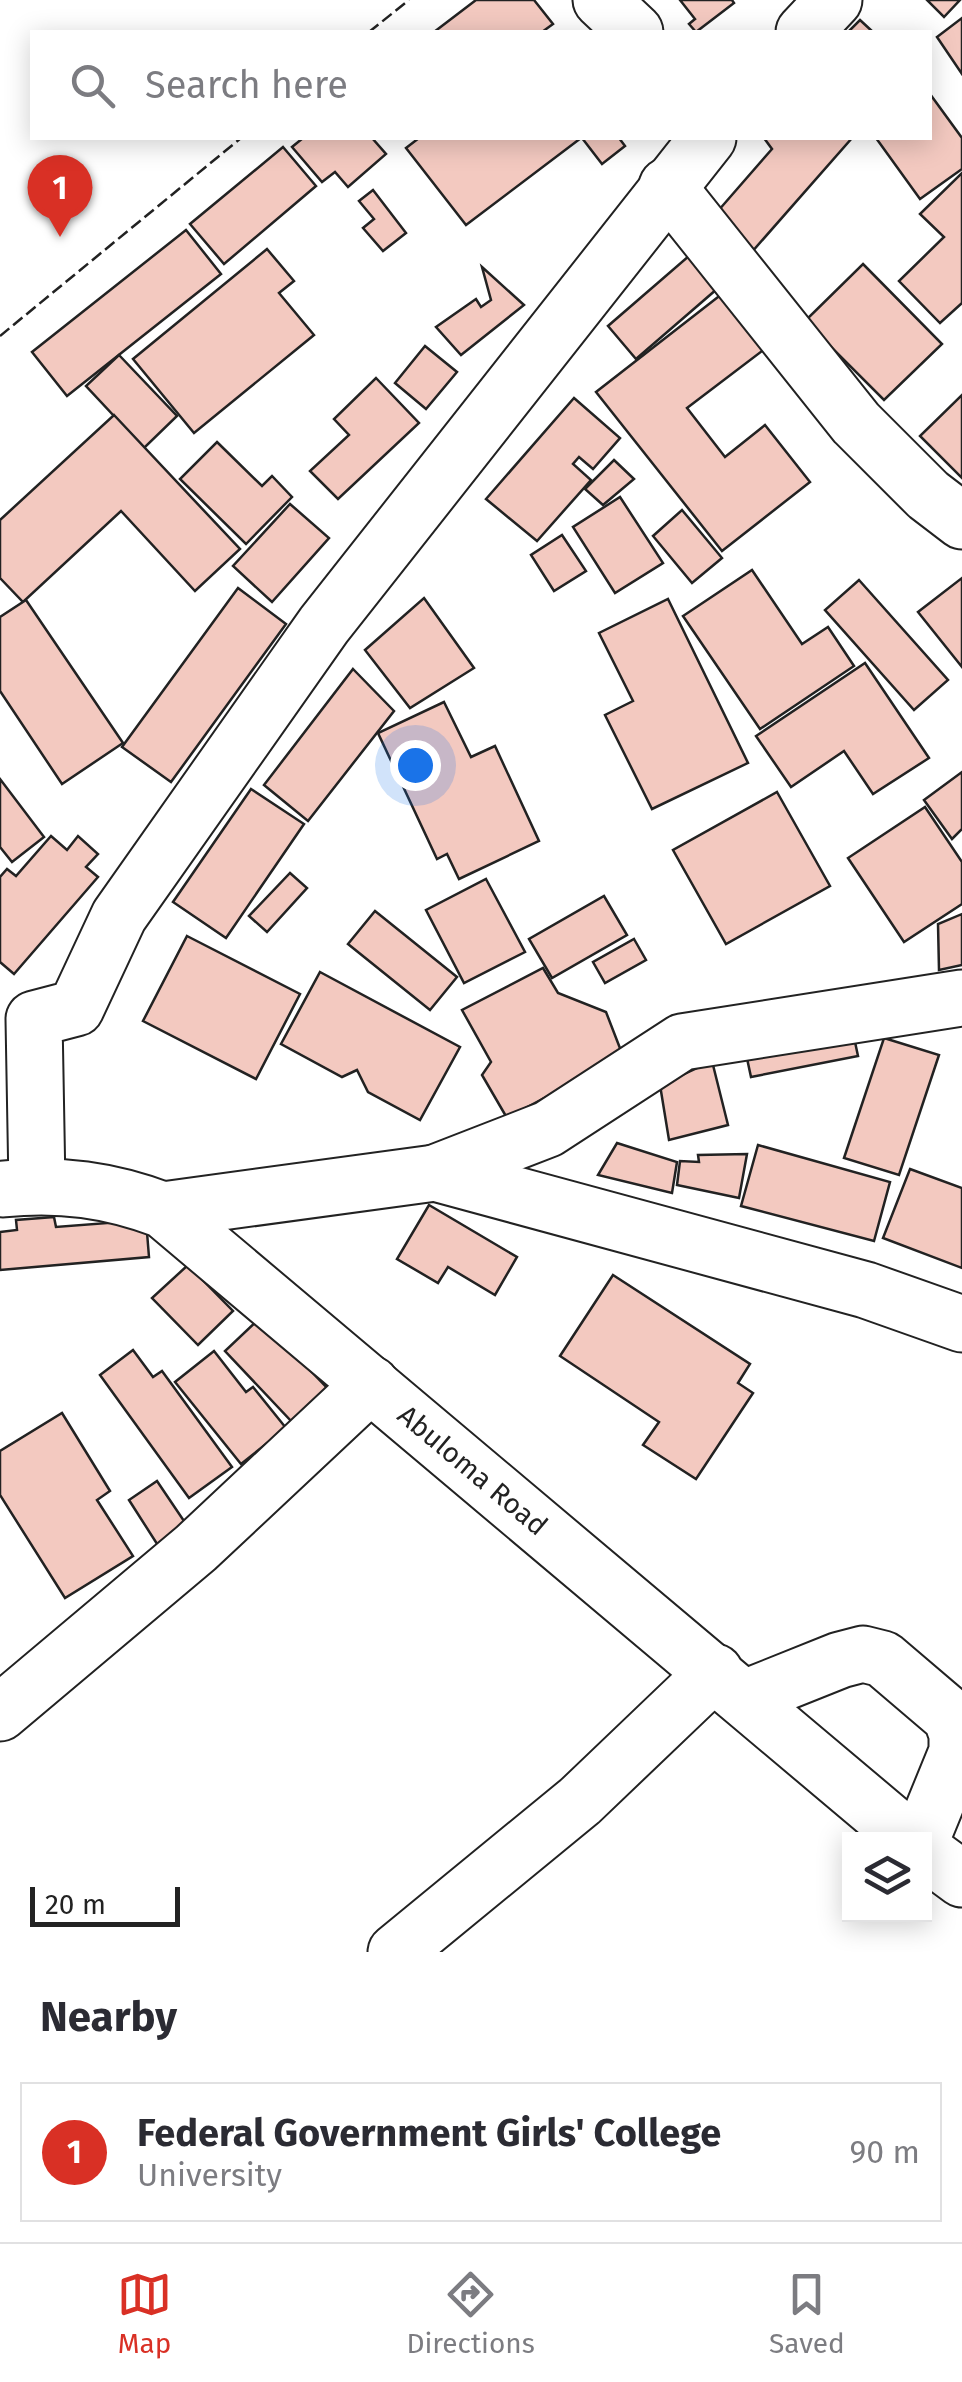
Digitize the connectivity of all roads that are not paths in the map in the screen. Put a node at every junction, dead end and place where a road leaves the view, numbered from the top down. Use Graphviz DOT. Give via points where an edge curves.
graph roads {
  1 [pos="601,0"];
  2 [pos="834,0"];
  3 [pos="633,30"];
  4 [pos="806,30"];
  5 [pos="706,140"];
  6 [pos="668,186"];
  7 [pos="962,520"];
  8 [pos="962,998"];
  9 [pos="17,1004"];
  10 [pos="435,1173"];
  11 [pos="18,1188"];
  12 [pos="163,1210"];
  13 [pos="962,1324"];
  14 [pos="371,1384"];
  15 [pos="730,1685"];
  16 [pos="0,1713"];
  17 [pos="901,1832"];
  18 [pos="923,1832"];
  19 [pos="932,1857"];
  20 [pos="962,1879"];
  21 [pos="396,1952"];
  1 -- 3 [label="street"];
  2 -- 4 [label="street"];
  5 -- 6 [label="street"];
  6 -- 7 [label="street" via="856,423"];
  6 -- 9 [label="street" via="324,625 118,916 76,1008"];
  8 -- 10 [label="street" via="682,1042 548,1129"];
  9 -- 11 [label="street"];
  10 -- 12 [label="street"];
  10 -- 13 [label="street" via="848,1284"];
  11 -- 12 [label="street, Abuloma Road" via="113,1191"];
  12 -- 14 [label="street, Abuloma Road"];
  14 -- 15 [label="street, Abuloma Road"];
  14 -- 16 [label="street" via="196,1548"];
  15 -- 17 [label="street, Abuloma Road"];
  15 -- 18 [label="street" via="863,1654 883,1659 951,1716 957,1734 957,1752"];
  15 -- 21 [label="street"];
  19 -- 20 [label="street"];
}
